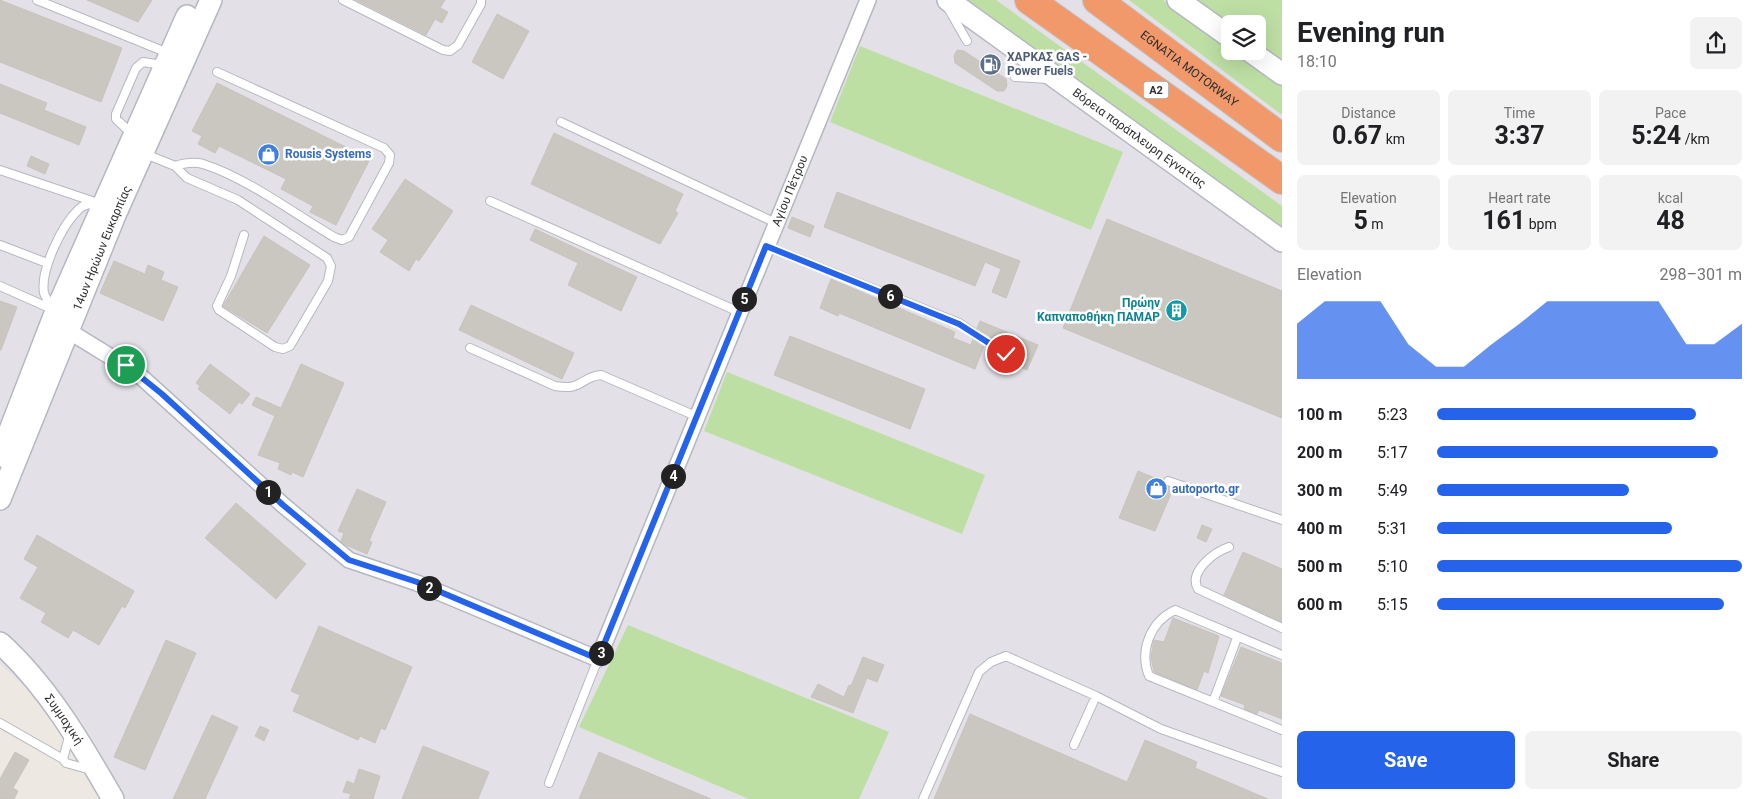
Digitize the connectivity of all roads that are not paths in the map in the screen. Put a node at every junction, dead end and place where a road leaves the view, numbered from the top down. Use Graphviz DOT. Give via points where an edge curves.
graph roads {
  1 [pos="38,0"];
  2 [pos="195,0"];
  3 [pos="211,0"];
  4 [pos="344,0"];
  5 [pos="481,0"];
  6 [pos="868,0"];
  7 [pos="943,0"];
  8 [pos="948,0"];
  9 [pos="1029,0"];
  10 [pos="1096,0"];
  11 [pos="1178,0"];
  12 [pos="1221,31"];
  13 [pos="967,41"];
  14 [pos="167,60"];
  15 [pos="1263,60"];
  16 [pos="217,72"];
  17 [pos="1282,74"];
  18 [pos="1015,77"];
  19 [pos="1058,80"];
  20 [pos="561,122"];
  21 [pos="1282,138"];
  22 [pos="138,144"];
  23 [pos="175,166"];
  24 [pos="0,170"];
  25 [pos="1282,180"];
  26 [pos="490,201"];
  27 [pos="102,204"];
  28 [pos="776,222"];
  29 [pos="244,235"];
  30 [pos="1282,241"];
  31 [pos="0,245"];
  32 [pos="766,246"];
  33 [pos="47,263"];
  34 [pos="0,286"];
  35 [pos="56,311"];
  36 [pos="739,312"];
  37 [pos="67,330"];
  38 [pos="470,348"];
  39 [pos="1006,354"];
  40 [pos="698,417"];
  41 [pos="0,456"];
  42 [pos="1168,481"];
  43 [pos="0,500"];
  44 [pos="1282,520"];
  45 [pos="1229,548"];
  46 [pos="1282,628"];
  47 [pos="1238,638"];
  48 [pos="1,644"];
  49 [pos="1282,656"];
  50 [pos="598,659"];
  51 [pos="1096,696"];
  52 [pos="1213,702"];
  53 [pos="0,723"];
  54 [pos="1282,730"];
  55 [pos="71,732"];
  56 [pos="1074,744"];
  57 [pos="63,759"];
  58 [pos="97,771"];
  59 [pos="1282,772"];
  60 [pos="549,782"];
  61 [pos="113,799"];
  62 [pos="923,799"];
  1 -- 14 [label="lane"];
  2 -- 14 [label="main road, 14ων Ηρώων Ευκαρπίας"];
  3 -- 22 [label="main road, 14ων Ηρώων Ευκαρπίας"];
  4 -- 5 [label="lane" via="450,51 458,45"];
  6 -- 28 [label="street, Αγίου Πέτρου"];
  7 -- 13 [label="lane"];
  8 -- 19 [label="main road, Βόρεια παράπλευρη Εγνατίας"];
  9 -- 25 [label="highway, Α2"];
  10 -- 21 [label="highway, EGNATIA MOTORWAY"];
  11 -- 12 [label="main road"];
  14 -- 22 [label="main road, 14ων Ηρώων Ευκαρπίας"];
  15 -- 17 [label="main road"];
  16 -- 23 [label="lane" via="384,148 390,155 388,163 349,237 342,240 254,188 205,164"];
  18 -- 19 [label="lane"];
  19 -- 30 [label="main road, Βόρεια παράπλευρη Εγνατίας"];
  20 -- 28 [label="lane"];
  22 -- 23 [label="lane"];
  22 -- 27 [label="main road, 14ων Ηρώων Ευκαρπίας"];
  22 -- 37 [label="main road, 14ων Ηρώων Ευκαρπίας"];
  23 -- 29 [label="lane" via="187,178 238,200 327,258 331,266 328,281 290,346 283,349 275,347 217,306"];
  24 -- 27 [label="lane"];
  26 -- 36 [label="lane"];
  27 -- 33 [label="lane" via="86,204 79,209"];
  27 -- 35 [label="main road, 14ων Ηρώων Ευκαρπίας"];
  28 -- 32 [label="street, Αγίου Πέτρου"];
  31 -- 33 [label="lane"];
  32 -- 36 [label="street, Αγίου Πέτρου"];
  32 -- 39 [label="lane" via="959,324"];
  33 -- 35 [label="lane" via="44,292"];
  34 -- 35 [label="lane"];
  35 -- 41 [label="main road, 14ων Ηρώων Ευκαρπίας"];
  36 -- 40 [label="street, Αγίου Πέτρου"];
  37 -- 43 [label="main road, 14ων Ηρώων Ευκαρπίας"];
  37 -- 50 [label="street" via="136,373 349,560 417,582"];
  38 -- 40 [label="lane" via="555,386 568,388 601,375"];
  40 -- 50 [label="street, Αγίου Πέτρου"];
  42 -- 44 [label="lane"];
  45 -- 46 [label="lane" via="1214,555 1197,574 1195,582 1198,589"];
  47 -- 49 [label="lane"];
  47 -- 52 [label="lane"];
  47 -- 52 [label="lane" via="1175,610 1166,614 1151,633 1144,664 1149,676"];
  48 -- 55 [label="main road, Συμμαχική" via="43,692"];
  50 -- 60 [label="lane"];
  51 -- 56 [label="lane"];
  51 -- 59 [label="lane" via="1161,729"];
  51 -- 62 [label="lane" via="1006,656 991,662 979,672"];
  52 -- 54 [label="lane"];
  53 -- 57 [label="lane"];
  55 -- 57 [label="lane"];
  55 -- 58 [label="main road, Συμμαχική"];
  57 -- 58 [label="lane" via="70,766"];
  58 -- 61 [label="main road, Συμμαχική"];
}
